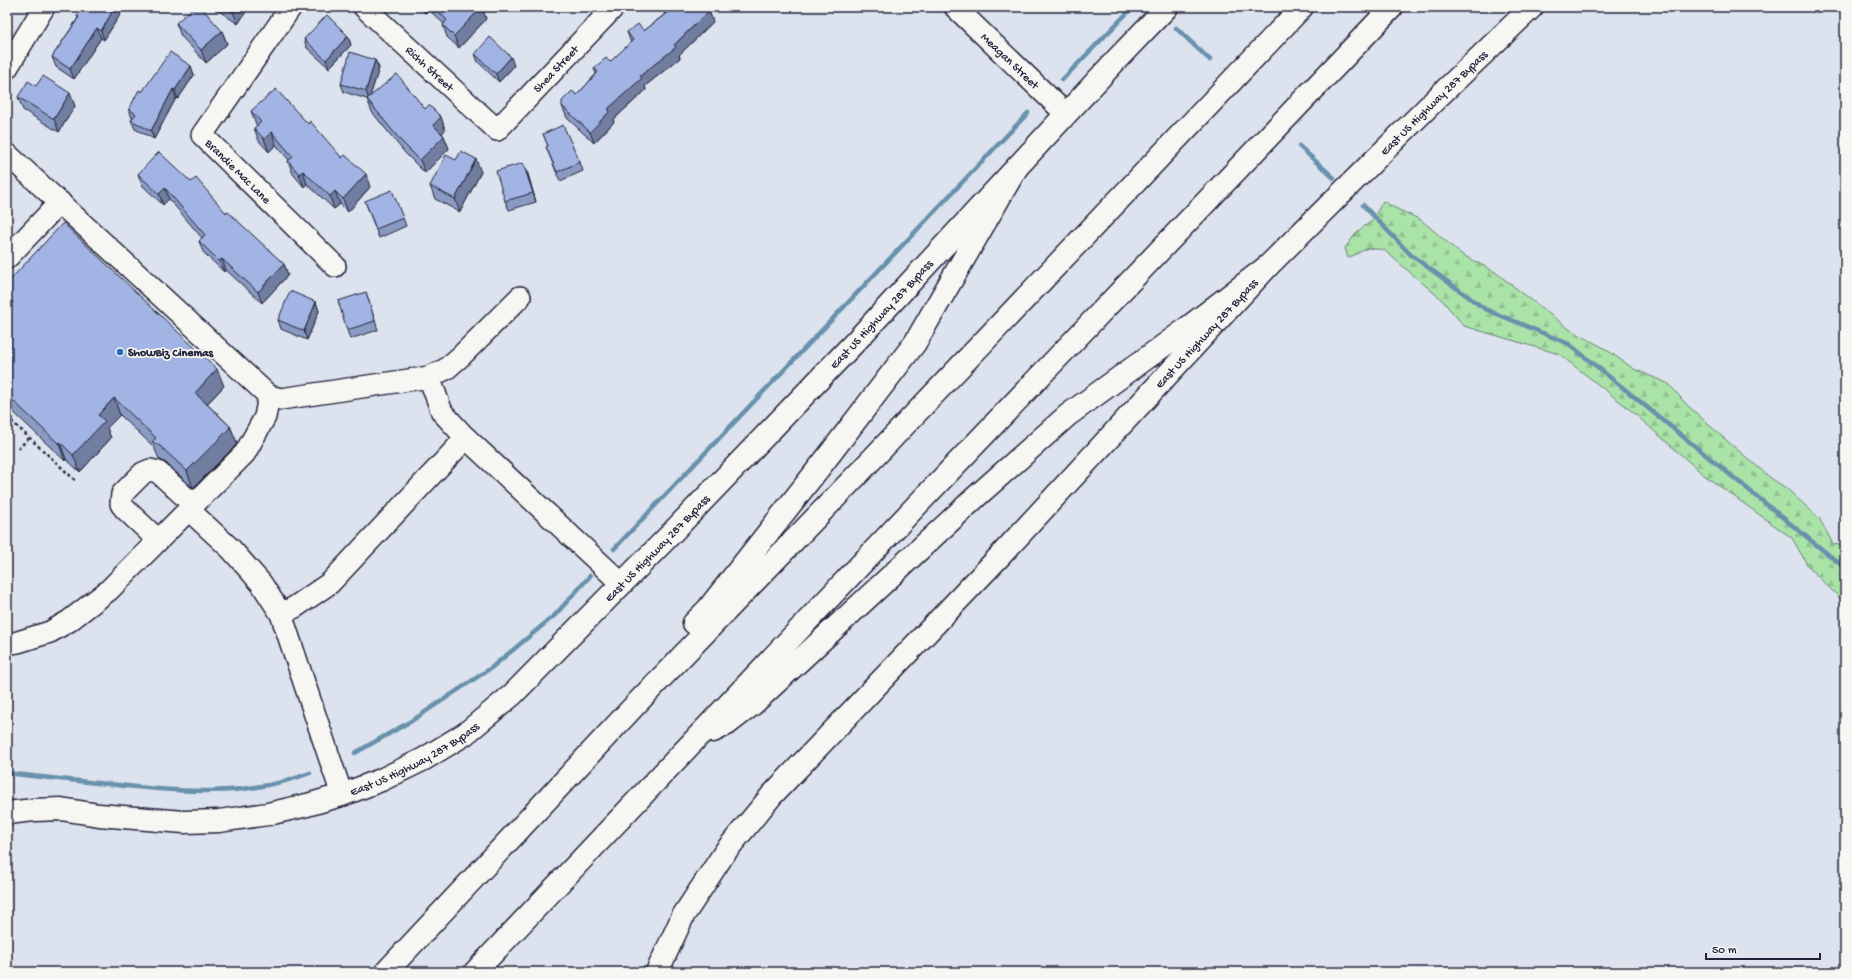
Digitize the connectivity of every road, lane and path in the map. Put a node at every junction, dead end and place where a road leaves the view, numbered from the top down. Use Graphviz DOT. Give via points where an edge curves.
graph roads {
  1 [pos="44,7"];
  2 [pos="292,7"];
  3 [pos="364,7"];
  4 [pos="614,7"];
  5 [pos="955,7"];
  6 [pos="1167,7"];
  7 [pos="1302,7"];
  8 [pos="1392,7"];
  9 [pos="1532,7"];
  10 [pos="10,54"];
  11 [pos="1066,114"];
  12 [pos="497,130"];
  13 [pos="7,154"];
  14 [pos="1017,166"];
  15 [pos="60,202"];
  16 [pos="7,258"];
  17 [pos="335,266"];
  18 [pos="1268,266"];
  19 [pos="520,297"];
  20 [pos="429,377"];
  21 [pos="269,396"];
  22 [pos="7,417"];
  23 [pos="29,438"];
  24 [pos="466,438"];
  25 [pos="18,449"];
  26 [pos="75,480"];
  27 [pos="191,507"];
  28 [pos="158,540"];
  29 [pos="622,584"];
  30 [pos="281,614"];
  31 [pos="7,644"];
  32 [pos="694,740"];
  33 [pos="342,794"];
  34 [pos="7,813"];
  35 [pos="526,822"];
  36 [pos="386,972"];
  37 [pos="475,972"];
  38 [pos="657,972"];
  1 -- 10 [label="street"];
  2 -- 17 [label="street, Brandie Mac Lane" via="202,135"];
  3 -- 12 [label="street, Richh Street"];
  4 -- 12 [label="street, Shea Street"];
  5 -- 11 [label="street, Meagan Street"];
  6 -- 11 [label="main road, East US Highway 287 Bypass"];
  7 -- 35 [label="main road"];
  8 -- 32 [label="main road"];
  9 -- 18 [label="main road, East US Highway 287 Bypass"];
  11 -- 14 [label="main road, East US Highway 287 Bypass"];
  13 -- 15 [label="street"];
  14 -- 29 [label="main road, East US Highway 287 Bypass" via="856,341"];
  14 -- 35 [label="main road" via="915,343 708,609 540,791 532,802"];
  15 -- 16 [label="street"];
  15 -- 21 [label="street"];
  18 -- 32 [label="main road" via="1068,415 978,495 754,704 727,724"];
  18 -- 38 [label="main road, East US Highway 287 Bypass" via="1000,557 772,795 725,852 683,916"];
  19 -- 20 [label="street" via="461,356 446,369"];
  20 -- 21 [label="street" via="280,399"];
  20 -- 24 [label="street" via="442,412"];
  21 -- 27 [label="street" via="265,417 245,453"];
  22 -- 23 [label="path"];
  23 -- 25 [label="path"];
  23 -- 26 [label="path"];
  24 -- 29 [label="street"];
  24 -- 30 [label="street" via="330,583 295,608"];
  27 -- 28 [label="street"];
  27 -- 28 [label="street" via="158,472 143,472 122,494 121,504"];
  27 -- 30 [label="street" via="261,582"];
  28 -- 31 [label="street" via="109,590 69,622 50,632"];
  29 -- 33 [label="main road, East US Highway 287 Bypass" via="512,695 465,734 424,759 380,780"];
  30 -- 33 [label="street"];
  32 -- 37 [label="main road"];
  33 -- 34 [label="main road, East US Highway 287 Bypass" via="268,814 219,822 184,822 61,809"];
  35 -- 36 [label="main road"];
}
